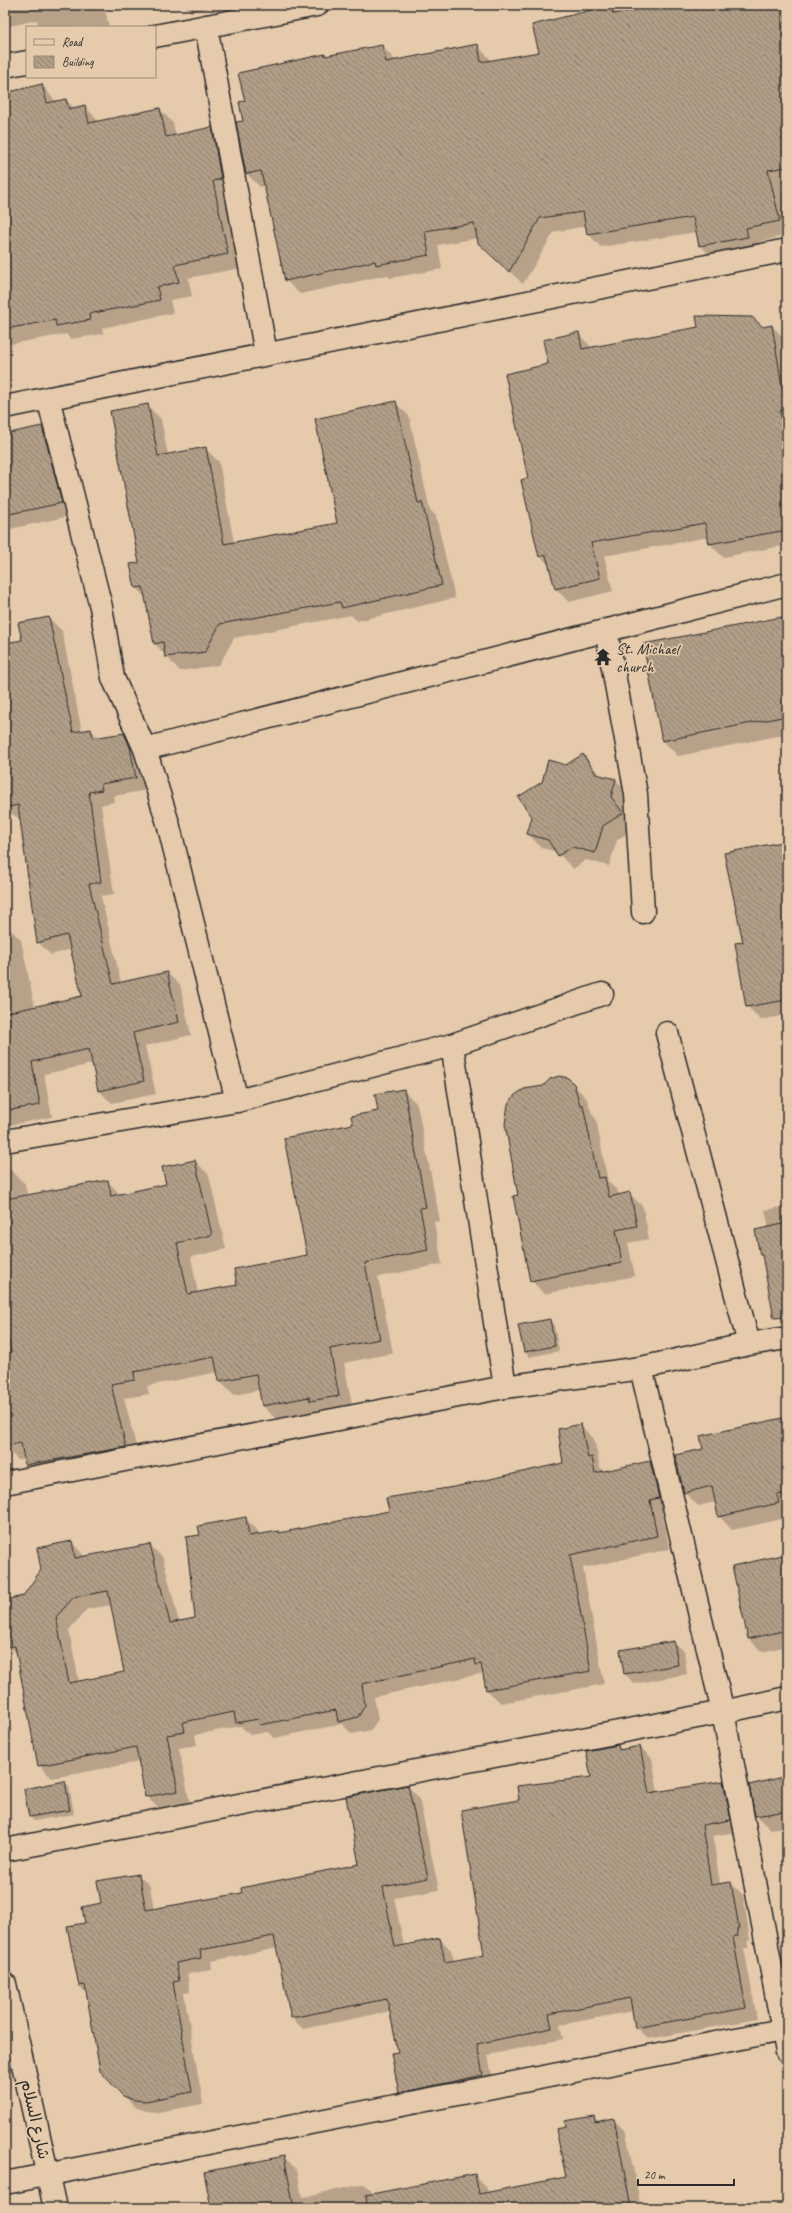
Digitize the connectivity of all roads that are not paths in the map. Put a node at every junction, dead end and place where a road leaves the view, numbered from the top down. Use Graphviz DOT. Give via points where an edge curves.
graph roads {
  1 [pos="308,6"];
  2 [pos="206,26"];
  3 [pos="156,36"];
  4 [pos="26,62"];
  5 [pos="5,66"];
  6 [pos="787,250"];
  7 [pos="266,354"];
  8 [pos="48,398"];
  9 [pos="5,407"];
  10 [pos="787,584"];
  11 [pos="606,630"];
  12 [pos="145,749"];
  13 [pos="643,912"];
  14 [pos="602,994"];
  15 [pos="667,1034"];
  16 [pos="452,1045"];
  17 [pos="237,1101"];
  18 [pos="5,1141"];
  19 [pos="787,1338"];
  20 [pos="749,1344"];
  21 [pos="641,1368"];
  22 [pos="505,1387"];
  23 [pos="5,1483"];
  24 [pos="787,1698"];
  25 [pos="723,1712"];
  26 [pos="5,1850"];
  27 [pos="5,1984"];
  28 [pos="785,2029"];
  29 [pos="787,2052"];
  30 [pos="48,2174"];
  31 [pos="5,2183"];
  32 [pos="55,2208"];
  1 -- 2 [label="street"];
  2 -- 3 [label="street"];
  2 -- 7 [label="street"];
  4 -- 5 [label="street"];
  6 -- 7 [label="street"];
  7 -- 8 [label="street"];
  8 -- 9 [label="street"];
  8 -- 12 [label="street" via="101,607 113,678"];
  10 -- 11 [label="street"];
  11 -- 12 [label="street"];
  11 -- 13 [label="street" via="636,794"];
  12 -- 17 [label="street" via="168,823"];
  14 -- 16 [label="street"];
  15 -- 20 [label="street"];
  16 -- 17 [label="street"];
  16 -- 22 [label="street"];
  17 -- 18 [label="street"];
  19 -- 20 [label="street"];
  20 -- 21 [label="street"];
  21 -- 22 [label="street"];
  21 -- 25 [label="street"];
  22 -- 23 [label="street"];
  24 -- 25 [label="street"];
  25 -- 26 [label="street"];
  25 -- 28 [label="street"];
  27 -- 30 [label="street, شارع السلام"];
  28 -- 29 [label="street"];
  28 -- 30 [label="street"];
  30 -- 31 [label="street"];
  30 -- 32 [label="street, شارع السلام"];
}
